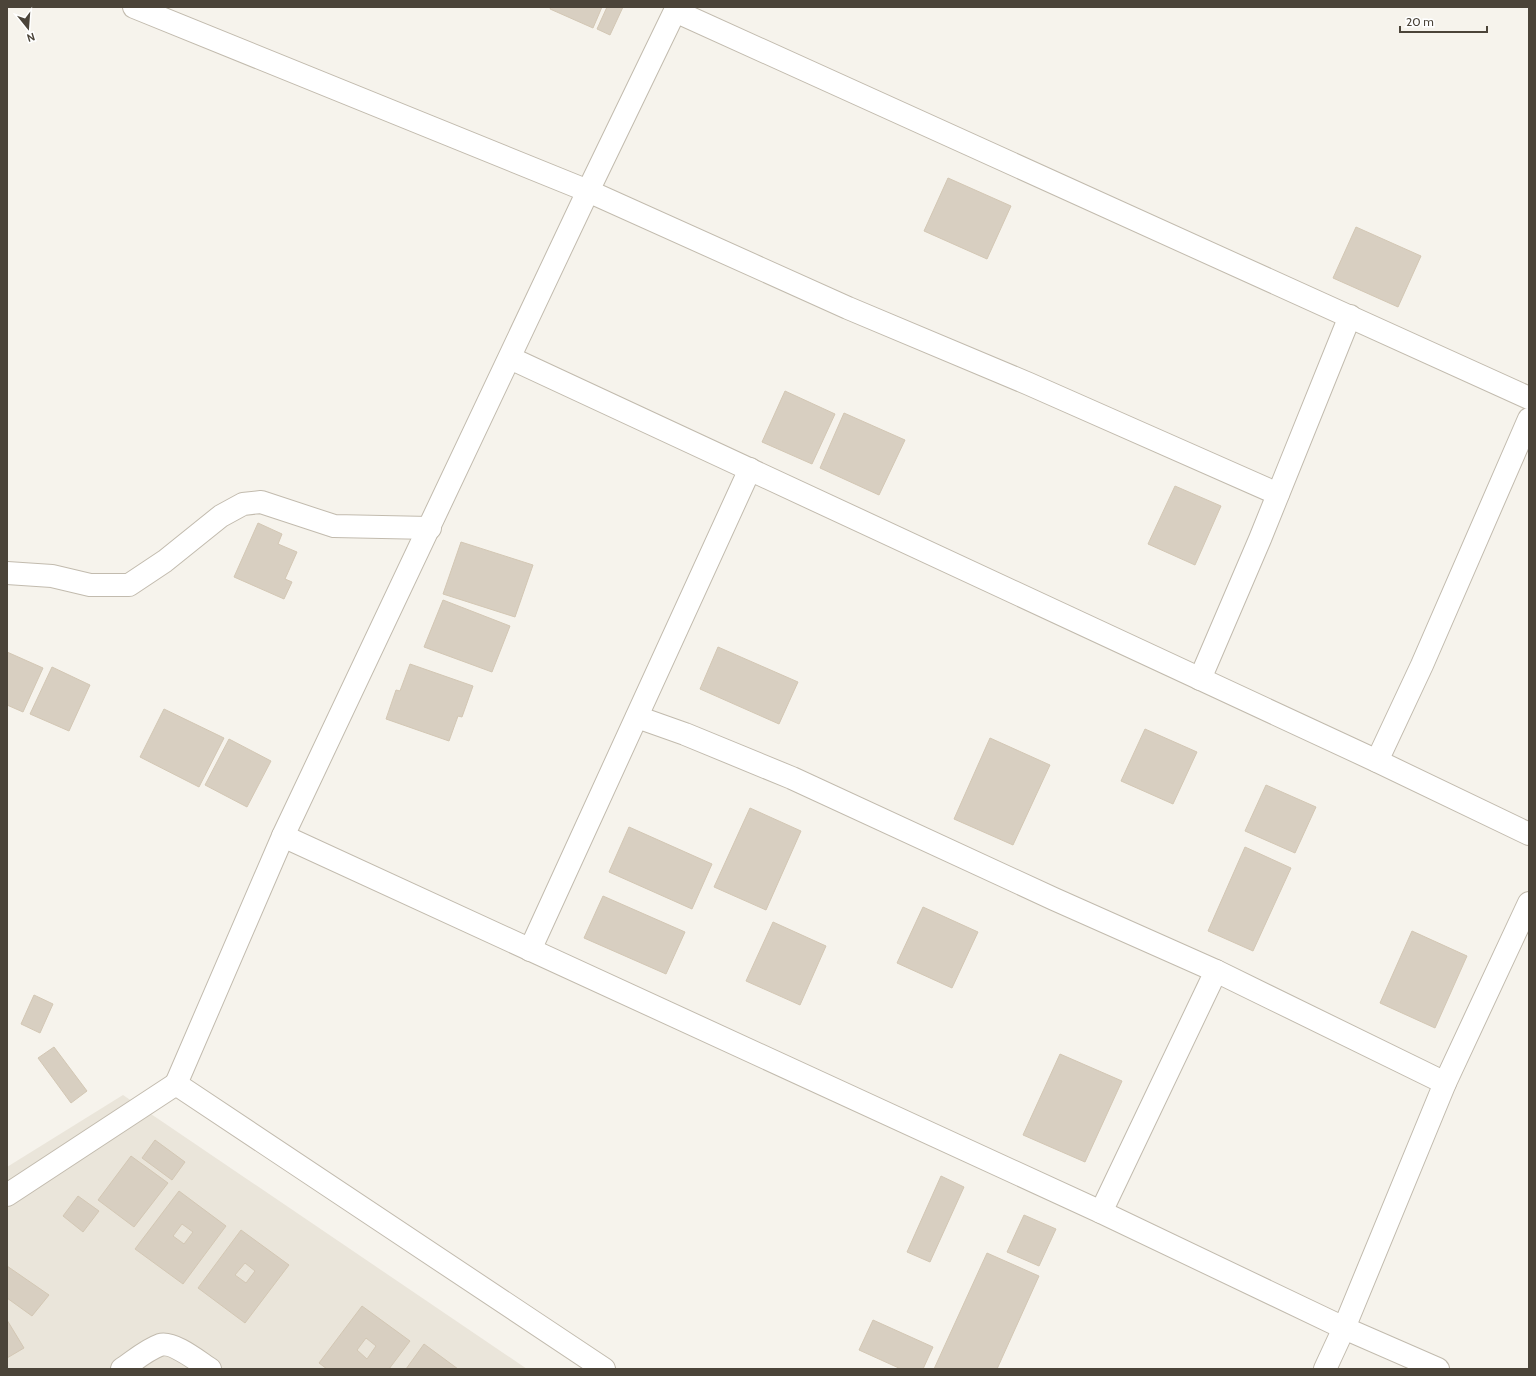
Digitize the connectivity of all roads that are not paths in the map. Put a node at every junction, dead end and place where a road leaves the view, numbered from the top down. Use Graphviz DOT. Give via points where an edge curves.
graph roads {
  1 [pos="134,7"];
  2 [pos="676,9"];
  3 [pos="588,191"];
  4 [pos="1350,316"];
  5 [pos="510,358"];
  6 [pos="1529,398"];
  7 [pos="1529,419"];
  8 [pos="750,469"];
  9 [pos="1278,494"];
  10 [pos="430,528"];
  11 [pos="7,573"];
  12 [pos="1200,679"];
  13 [pos="637,717"];
  14 [pos="1377,761"];
  15 [pos="1529,834"];
  16 [pos="284,836"];
  17 [pos="1529,903"];
  18 [pos="530,950"];
  19 [pos="1216,971"];
  20 [pos="1445,1083"];
  21 [pos="176,1084"];
  22 [pos="7,1195"];
  23 [pos="1101,1212"];
  24 [pos="1344,1328"];
  25 [pos="122,1369"];
  26 [pos="210,1369"];
  27 [pos="604,1369"];
  28 [pos="1325,1369"];
  29 [pos="1438,1369"];
  1 -- 3 [label="street"];
  2 -- 3 [label="street"];
  2 -- 4 [label="street"];
  3 -- 5 [label="street"];
  3 -- 9 [label="street" via="848,308 1036,387"];
  4 -- 6 [label="street"];
  4 -- 9 [label="street"];
  5 -- 8 [label="street"];
  5 -- 10 [label="street"];
  7 -- 14 [label="street" via="1422,665"];
  8 -- 12 [label="street"];
  8 -- 13 [label="street"];
  9 -- 12 [label="street"];
  10 -- 11 [label="street" via="334,526 261,502 243,504 221,516 165,561 129,585 90,585 52,576"];
  10 -- 16 [label="street"];
  12 -- 14 [label="street"];
  13 -- 18 [label="street"];
  13 -- 19 [label="street" via="686,734 792,778"];
  14 -- 15 [label="street"];
  16 -- 18 [label="street"];
  16 -- 21 [label="street"];
  17 -- 20 [label="street"];
  18 -- 23 [label="street"];
  19 -- 20 [label="street"];
  19 -- 23 [label="street"];
  20 -- 24 [label="street"];
  21 -- 22 [label="street"];
  21 -- 27 [label="street"];
  23 -- 24 [label="street"];
  24 -- 28 [label="street"];
  24 -- 29 [label="street"];
  25 -- 26 [label="street" via="161,1345 175,1347"];
}
